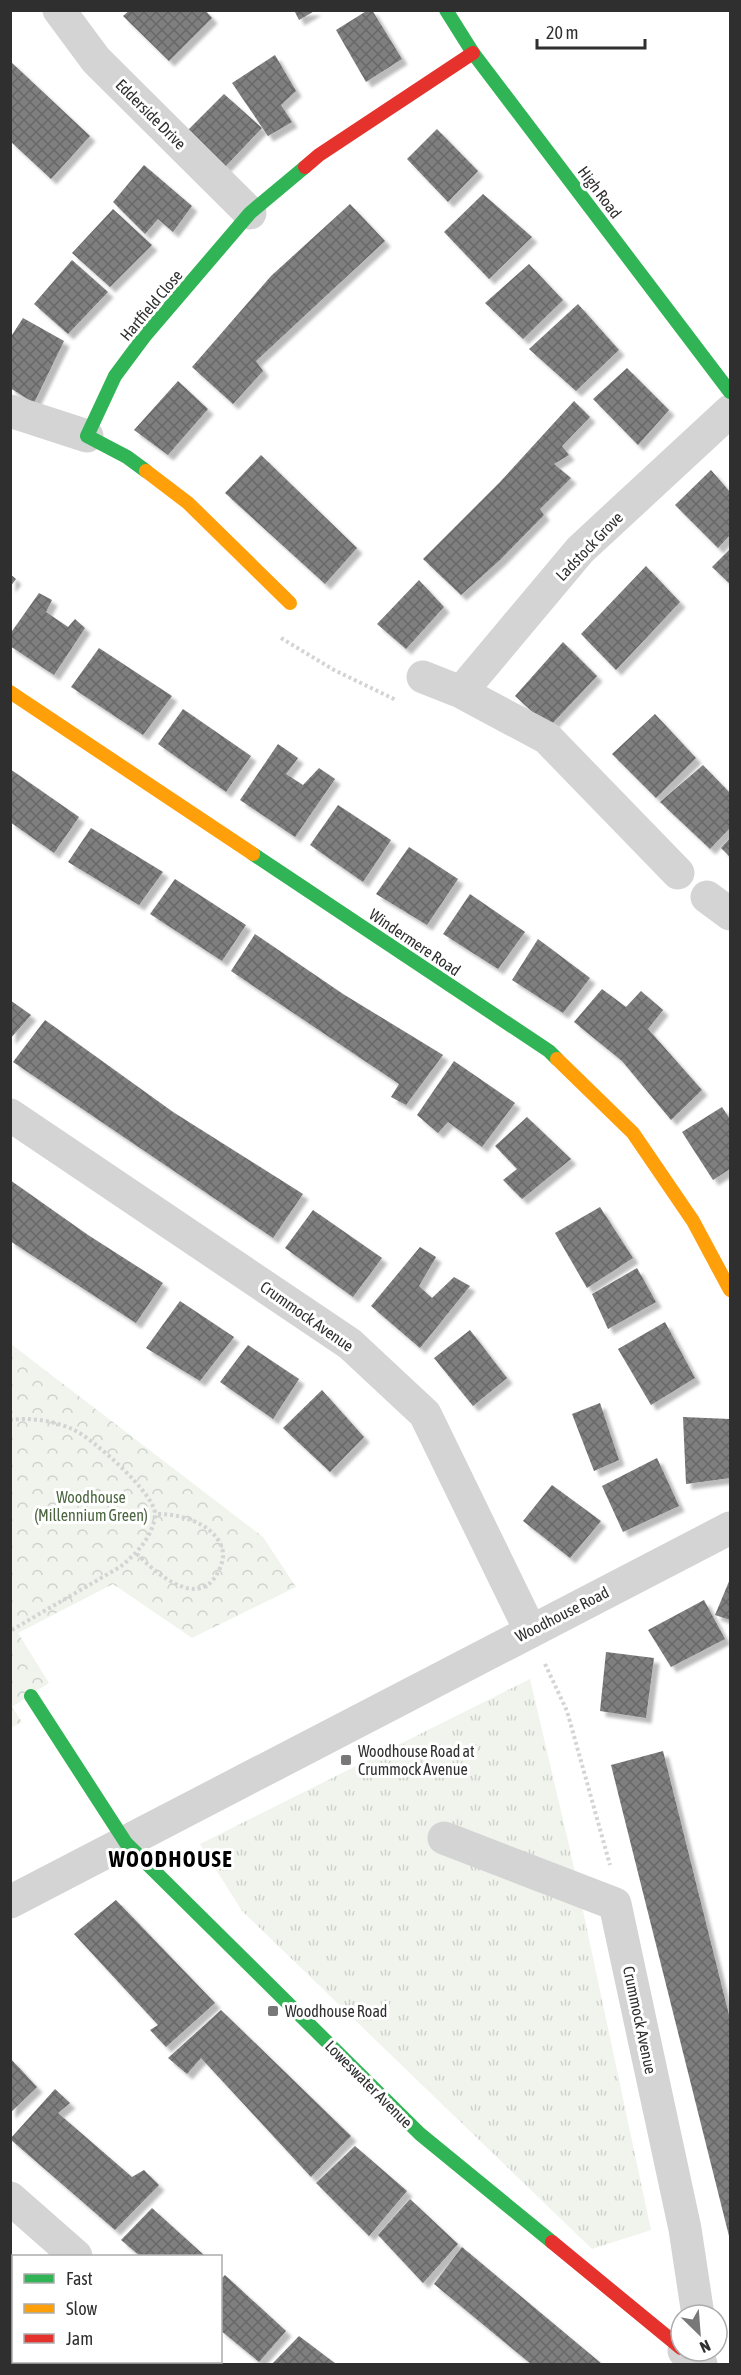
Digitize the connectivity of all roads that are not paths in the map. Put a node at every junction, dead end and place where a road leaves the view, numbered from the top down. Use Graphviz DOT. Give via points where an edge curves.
graph roads {
  1 [pos="58,10"];
  2 [pos="446,10"];
  3 [pos="473,53"];
  4 [pos="250,213"];
  5 [pos="730,392"];
  6 [pos="10,411"];
  7 [pos="730,411"];
  8 [pos="87,436"];
  9 [pos="290,603"];
  10 [pos="423,677"];
  11 [pos="461,692"];
  12 [pos="10,693"];
  13 [pos="678,873"];
  14 [pos="10,1115"];
  15 [pos="730,1290"];
  16 [pos="730,1528"];
  17 [pos="530,1630"];
  18 [pos="32,1696"];
  19 [pos="444,1839"];
  20 [pos="126,1843"];
  21 [pos="10,1902"];
  22 [pos="10,2198"];
  23 [pos="75,2255"];
  24 [pos="696,2303"];
  25 [pos="669,2339"];
  1 -- 4 [label="street, Edderside Drive" via="96,60"];
  2 -- 3 [label="street, High Road"];
  3 -- 4 [label="street, Hartfield Close" via="319,155"];
  3 -- 5 [label="street, High Road"];
  4 -- 8 [label="street, Hartfield Close" via="120,368"];
  6 -- 8 [label="street"];
  7 -- 11 [label="street, Ladstock Grove" via="580,550"];
  8 -- 9 [label="street" via="127,456 188,503"];
  10 -- 11 [label="street"];
  11 -- 13 [label="street" via="547,738"];
  12 -- 15 [label="street, Windermere Road" via="549,1051 633,1133 693,1221"];
  14 -- 17 [label="street, Crummock Avenue" via="350,1344 425,1414"];
  16 -- 17 [label="street, Woodhouse Road"];
  17 -- 20 [label="street, Woodhouse Road"];
  18 -- 20 [label="street, Loweswater Avenue"];
  19 -- 24 [label="street, Crummock Avenue" via="615,1904 685,2229"];
  20 -- 21 [label="street, Woodhouse Road"];
  20 -- 25 [label="street, Loweswater Avenue" via="420,2134"];
  22 -- 23 [label="street"];
}
